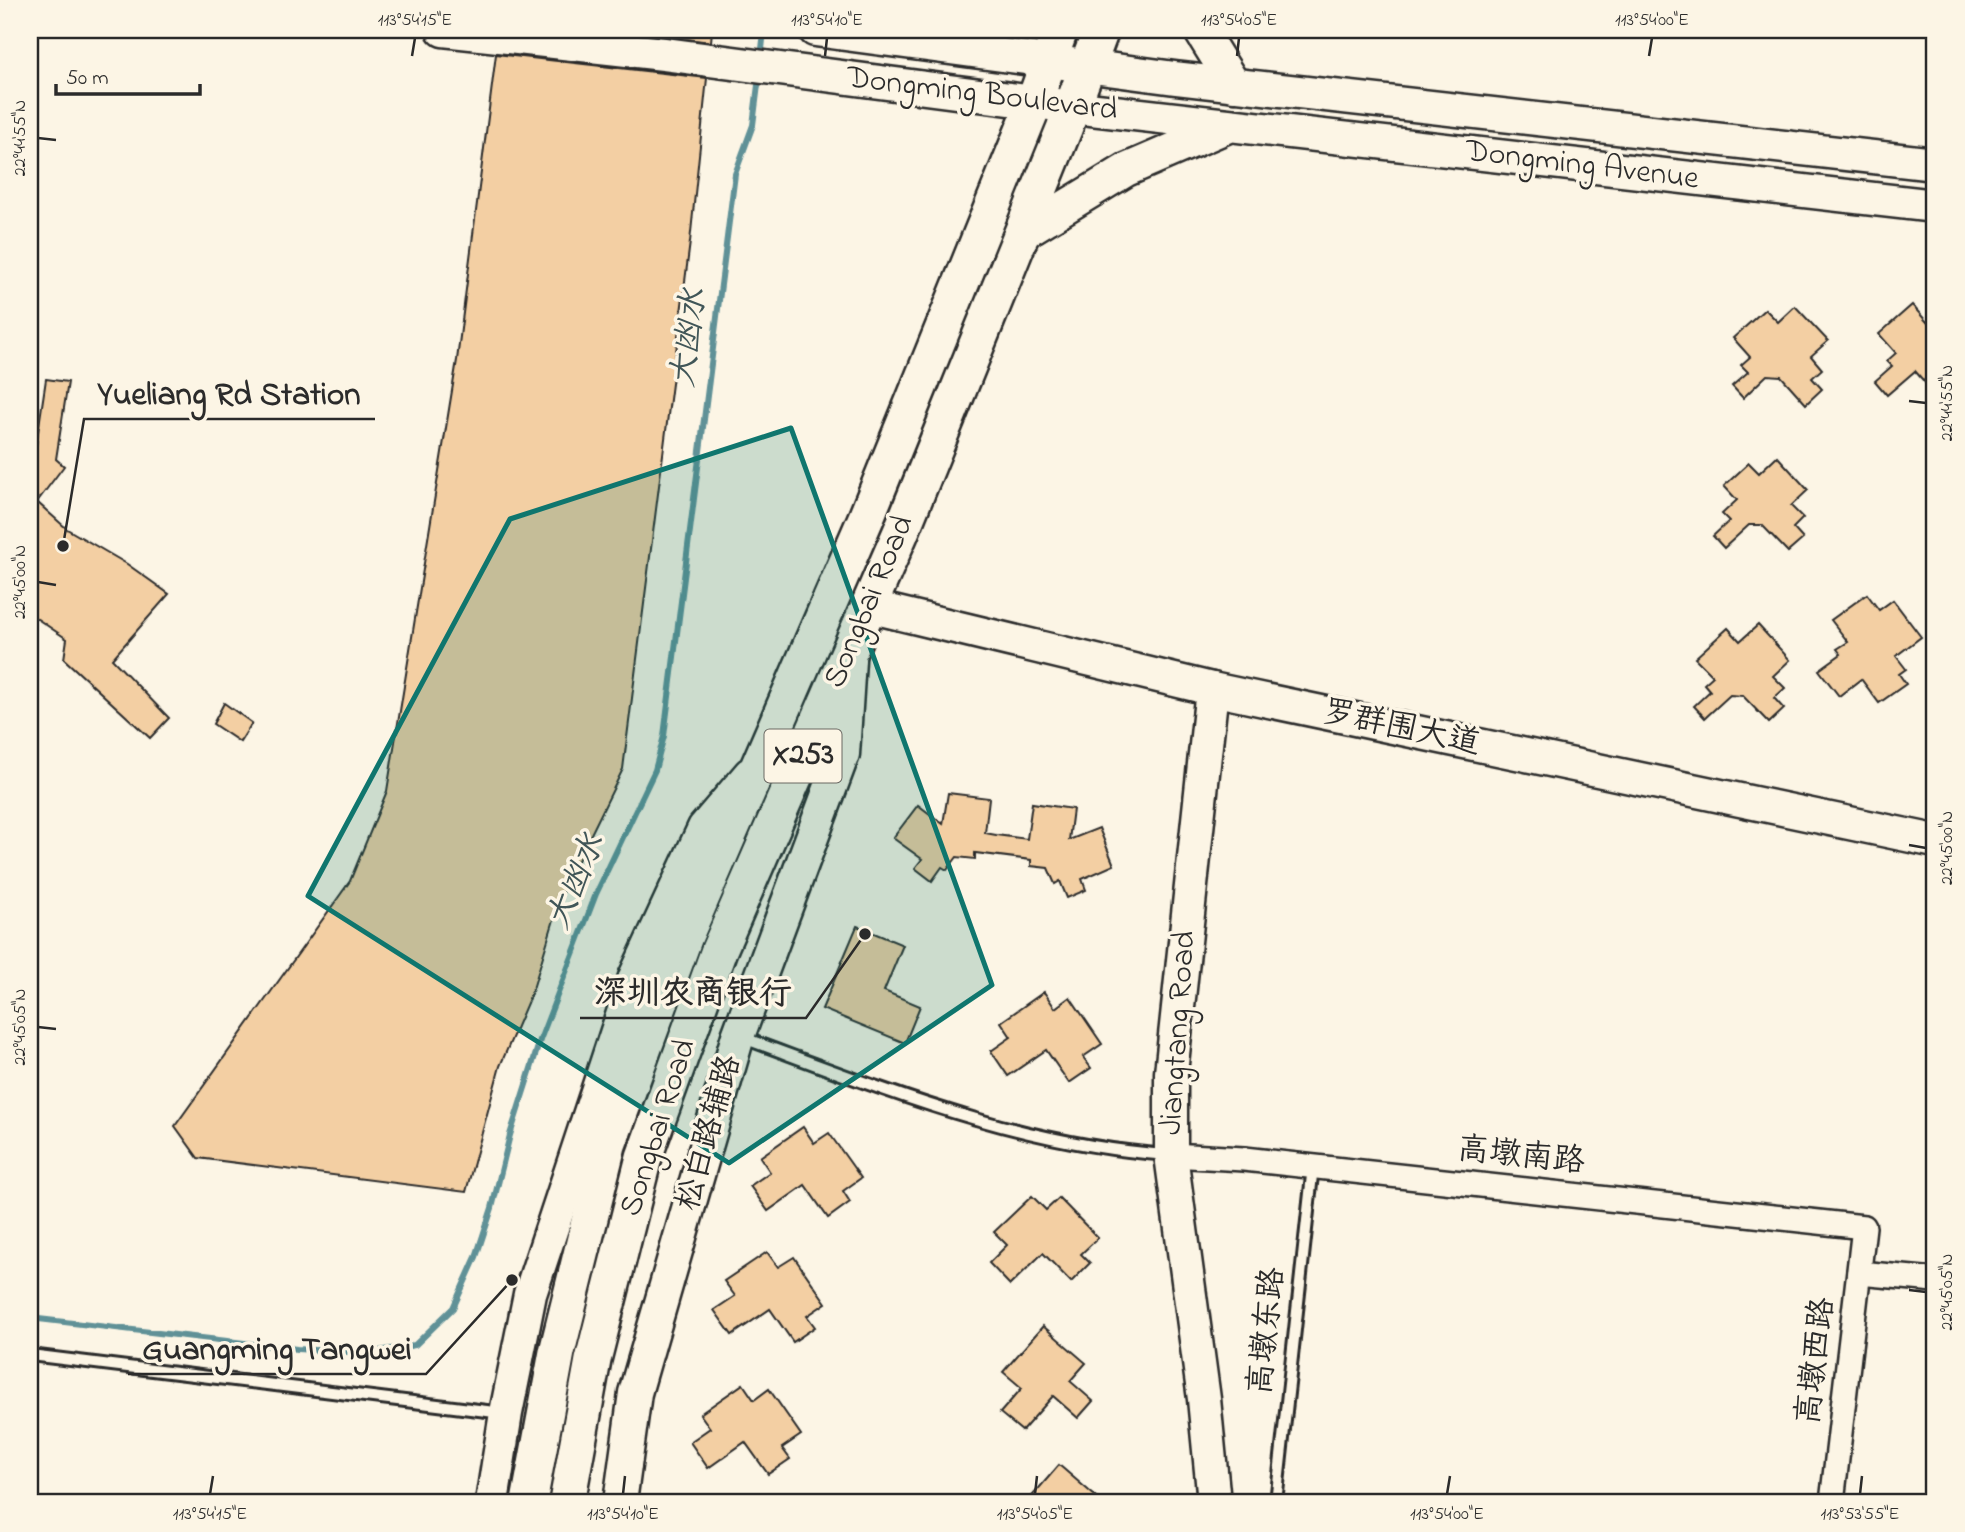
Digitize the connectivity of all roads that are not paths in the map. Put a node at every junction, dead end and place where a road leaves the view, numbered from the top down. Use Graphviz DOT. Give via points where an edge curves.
graph roads {
  1 [pos="443,30"];
  2 [pos="815,30"];
  3 [pos="1101,30"];
  4 [pos="1200,30"];
  5 [pos="1055,45"];
  6 [pos="1087,65"];
  7 [pos="1234,85"];
  8 [pos="1034,102"];
  9 [pos="1072,107"];
  10 [pos="1229,125"];
  11 [pos="1935,164"];
  12 [pos="1935,206"];
  13 [pos="1021,234"];
  14 [pos="868,606"];
  15 [pos="850,649"];
  16 [pos="1212,689"];
  17 [pos="760,762"];
  18 [pos="1935,841"];
  19 [pos="738,1036"];
  20 [pos="1171,1155"];
  21 [pos="1313,1166"];
  22 [pos="1864,1227"];
  23 [pos="1859,1273"];
  24 [pos="1935,1280"];
  25 [pos="30,1355"];
  26 [pos="506,1413"];
  27 [pos="492,1502"];
  28 [pos="529,1502"];
  29 [pos="567,1502"];
  30 [pos="620,1502"];
  31 [pos="1214,1502"];
  32 [pos="1276,1502"];
  33 [pos="1832,1502"];
  1 -- 8 [label="main road, Dongming Boulevard"];
  2 -- 5 [label="main road, Dongming Boulevard"];
  3 -- 6 [label="main road, Songbai Road / X253"];
  4 -- 7 [label="main road"];
  5 -- 6 [label="main road, Dongming Boulevard"];
  5 -- 8 [label="main road, Songbai Road / X253"];
  6 -- 7 [label="main road, Dongming Boulevard"];
  6 -- 9 [label="main road, Songbai Road / X253"];
  7 -- 11 [label="main road, Dongming Avenue"];
  8 -- 9 [label="main road, Dongming Boulevard"];
  8 -- 17 [label="main road, Songbai Road / X253" via="870,509"];
  9 -- 10 [label="main road, Dongming Boulevard"];
  9 -- 13 [label="main road, Songbai Road / X253"];
  10 -- 12 [label="main road, Dongming Avenue"];
  10 -- 13 [label="main road" via="1126,170"];
  13 -- 14 [label="main road, Songbai Road / X253"];
  14 -- 15 [label="main road, Songbai Road / X253"];
  14 -- 16 [label="main road, 罗群围大道"];
  15 -- 19 [label="main road, 松白路辅路" via="843,754"];
  15 -- 29 [label="main road, Songbai Road / X253" via="719,950 644,1157 593,1360"];
  16 -- 18 [label="main road, 罗群围大道"];
  16 -- 20 [label="main road, Jiangtang Road" via="1171,1073"];
  17 -- 26 [label="main road" via="704,828 635,977 530,1294"];
  17 -- 28 [label="main road, Songbai Road / X253" via="685,936 608,1145 557,1352"];
  19 -- 20 [label="lane" via="935,1108 1052,1140 1116,1152"];
  19 -- 30 [label="main road, 松白路辅路" via="635,1393"];
  20 -- 21 [label="street, 高墩南路"];
  20 -- 31 [label="main road, Jiangtang Road"];
  21 -- 22 [label="street, 高墩南路"];
  21 -- 32 [label="lane, 高墩东路"];
  22 -- 23 [label="street, 高墩西路"];
  23 -- 24 [label="street"];
  23 -- 33 [label="street, 高墩西路"];
  25 -- 26 [label="lane"];
  26 -- 27 [label="main road"];
}
